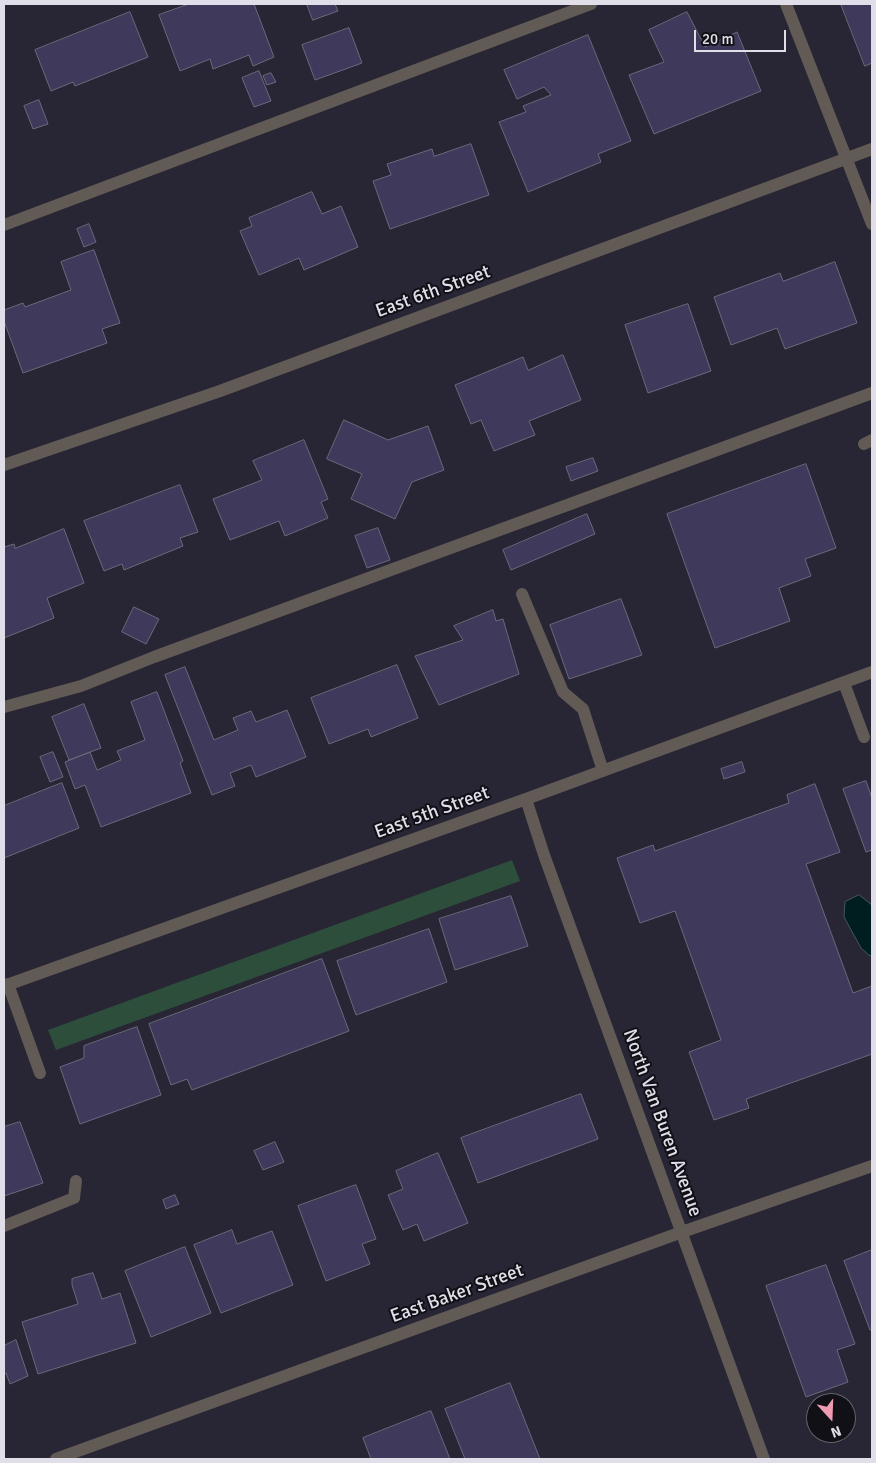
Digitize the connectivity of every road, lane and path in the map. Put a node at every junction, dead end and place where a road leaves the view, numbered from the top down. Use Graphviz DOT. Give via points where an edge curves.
graph roads {
  1 [pos="591,4"];
  2 [pos="786,4"];
  3 [pos="872,149"];
  4 [pos="846,158"];
  5 [pos="872,224"];
  6 [pos="4,225"];
  7 [pos="872,393"];
  8 [pos="4,465"];
  9 [pos="522,594"];
  10 [pos="872,672"];
  11 [pos="844,683"];
  12 [pos="4,707"];
  13 [pos="864,737"];
  14 [pos="603,771"];
  15 [pos="526,799"];
  16 [pos="6,985"];
  17 [pos="40,1073"];
  18 [pos="872,1166"];
  19 [pos="76,1180"];
  20 [pos="4,1226"];
  21 [pos="682,1232"];
  22 [pos="56,1459"];
  23 [pos="764,1459"];
  1 -- 6 [label="street"];
  2 -- 4 [label="street"];
  3 -- 4 [label="street, East 6th Street"];
  4 -- 5 [label="street"];
  4 -- 8 [label="street, East 6th Street" via="220,391"];
  7 -- 12 [label="street" via="81,686"];
  9 -- 14 [label="street" via="563,692 583,709"];
  10 -- 11 [label="street, East 5th Street"];
  11 -- 13 [label="street"];
  11 -- 14 [label="street, East 5th Street"];
  14 -- 15 [label="street, East 5th Street"];
  15 -- 16 [label="street, East 5th Street"];
  15 -- 21 [label="street, North Van Buren Avenue"];
  16 -- 17 [label="street"];
  18 -- 21 [label="street, East Baker Street"];
  19 -- 20 [label="street" via="74,1198"];
  21 -- 22 [label="street, East Baker Street"];
  21 -- 23 [label="street, North Van Buren Avenue"];
}
